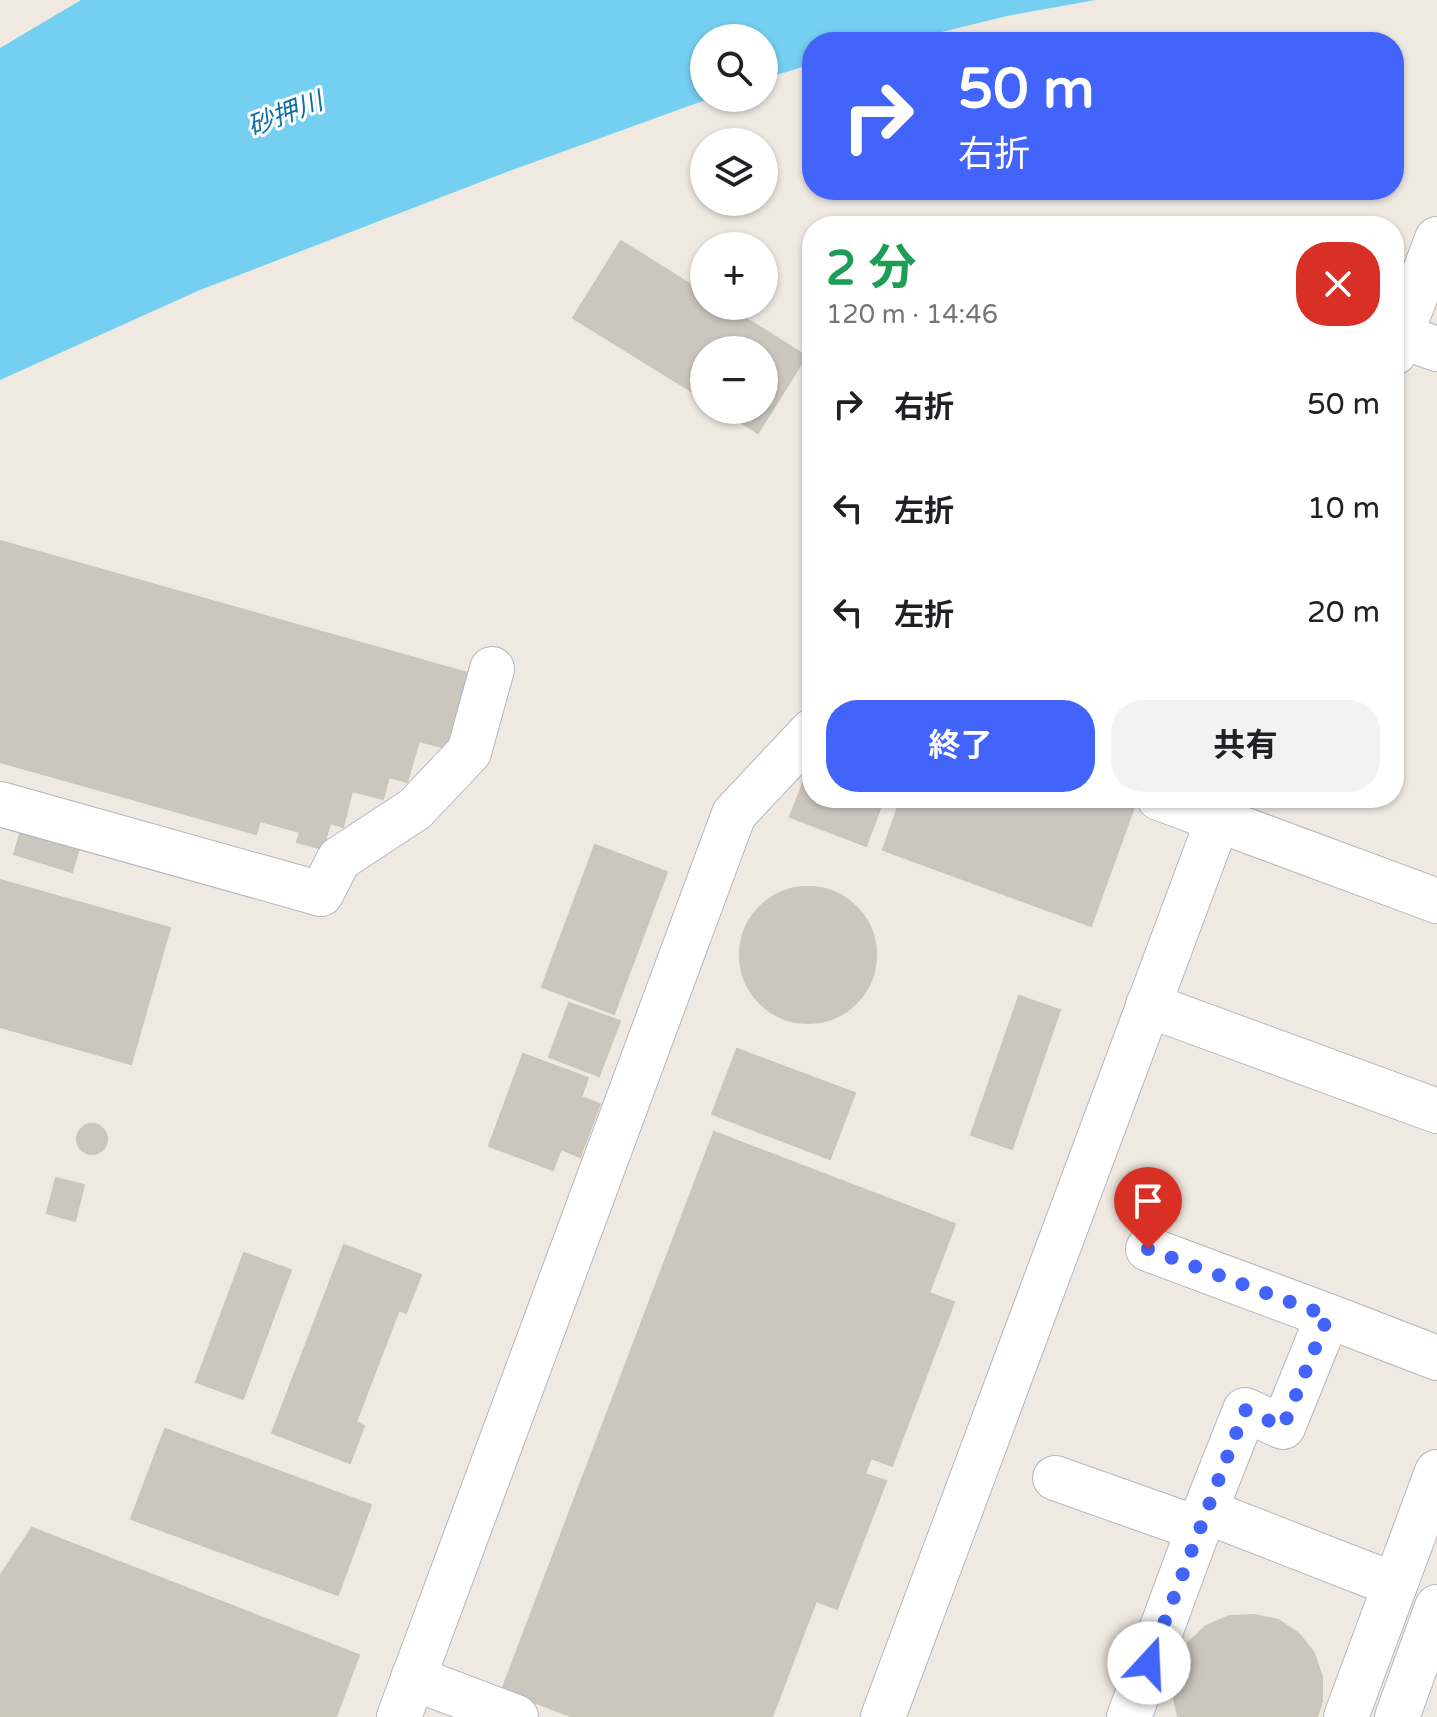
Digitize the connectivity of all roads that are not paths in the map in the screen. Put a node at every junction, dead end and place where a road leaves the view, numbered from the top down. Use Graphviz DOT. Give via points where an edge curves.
graph roads {
  1 [pos="1437,239"];
  2 [pos="1410,346"];
  3 [pos="492,669"];
  4 [pos="802,742"];
  5 [pos="0,804"];
  6 [pos="1222,809"];
  7 [pos="1437,901"];
  8 [pos="1148,1005"];
  9 [pos="1437,1111"];
  10 [pos="1148,1249"];
  11 [pos="1328,1316"];
  12 [pos="1437,1358"];
  13 [pos="1437,1472"];
  14 [pos="1055,1478"];
  15 [pos="1202,1520"];
  16 [pos="1395,1585"];
  17 [pos="1437,1607"];
  18 [pos="406,1698"];
  19 [pos="516,1717"];
  20 [pos="883,1717"];
  21 [pos="1129,1717"];
  22 [pos="1346,1717"];
  23 [pos="1397,1717"];
  1 -- 2 [label="street"];
  3 -- 5 [label="street" via="469,752 415,809 339,859 321,894"];
  4 -- 18 [label="street" via="734,814"];
  6 -- 7 [label="street"];
  6 -- 8 [label="street"];
  8 -- 9 [label="street"];
  8 -- 20 [label="street"];
  10 -- 11 [label="street"];
  11 -- 12 [label="street"];
  11 -- 15 [label="street" via="1283,1427 1245,1410"];
  13 -- 16 [label="street"];
  14 -- 15 [label="street"];
  15 -- 16 [label="street"];
  15 -- 21 [label="street"];
  16 -- 22 [label="street"];
  17 -- 23 [label="street"];
  18 -- 19 [label="street"];
}
